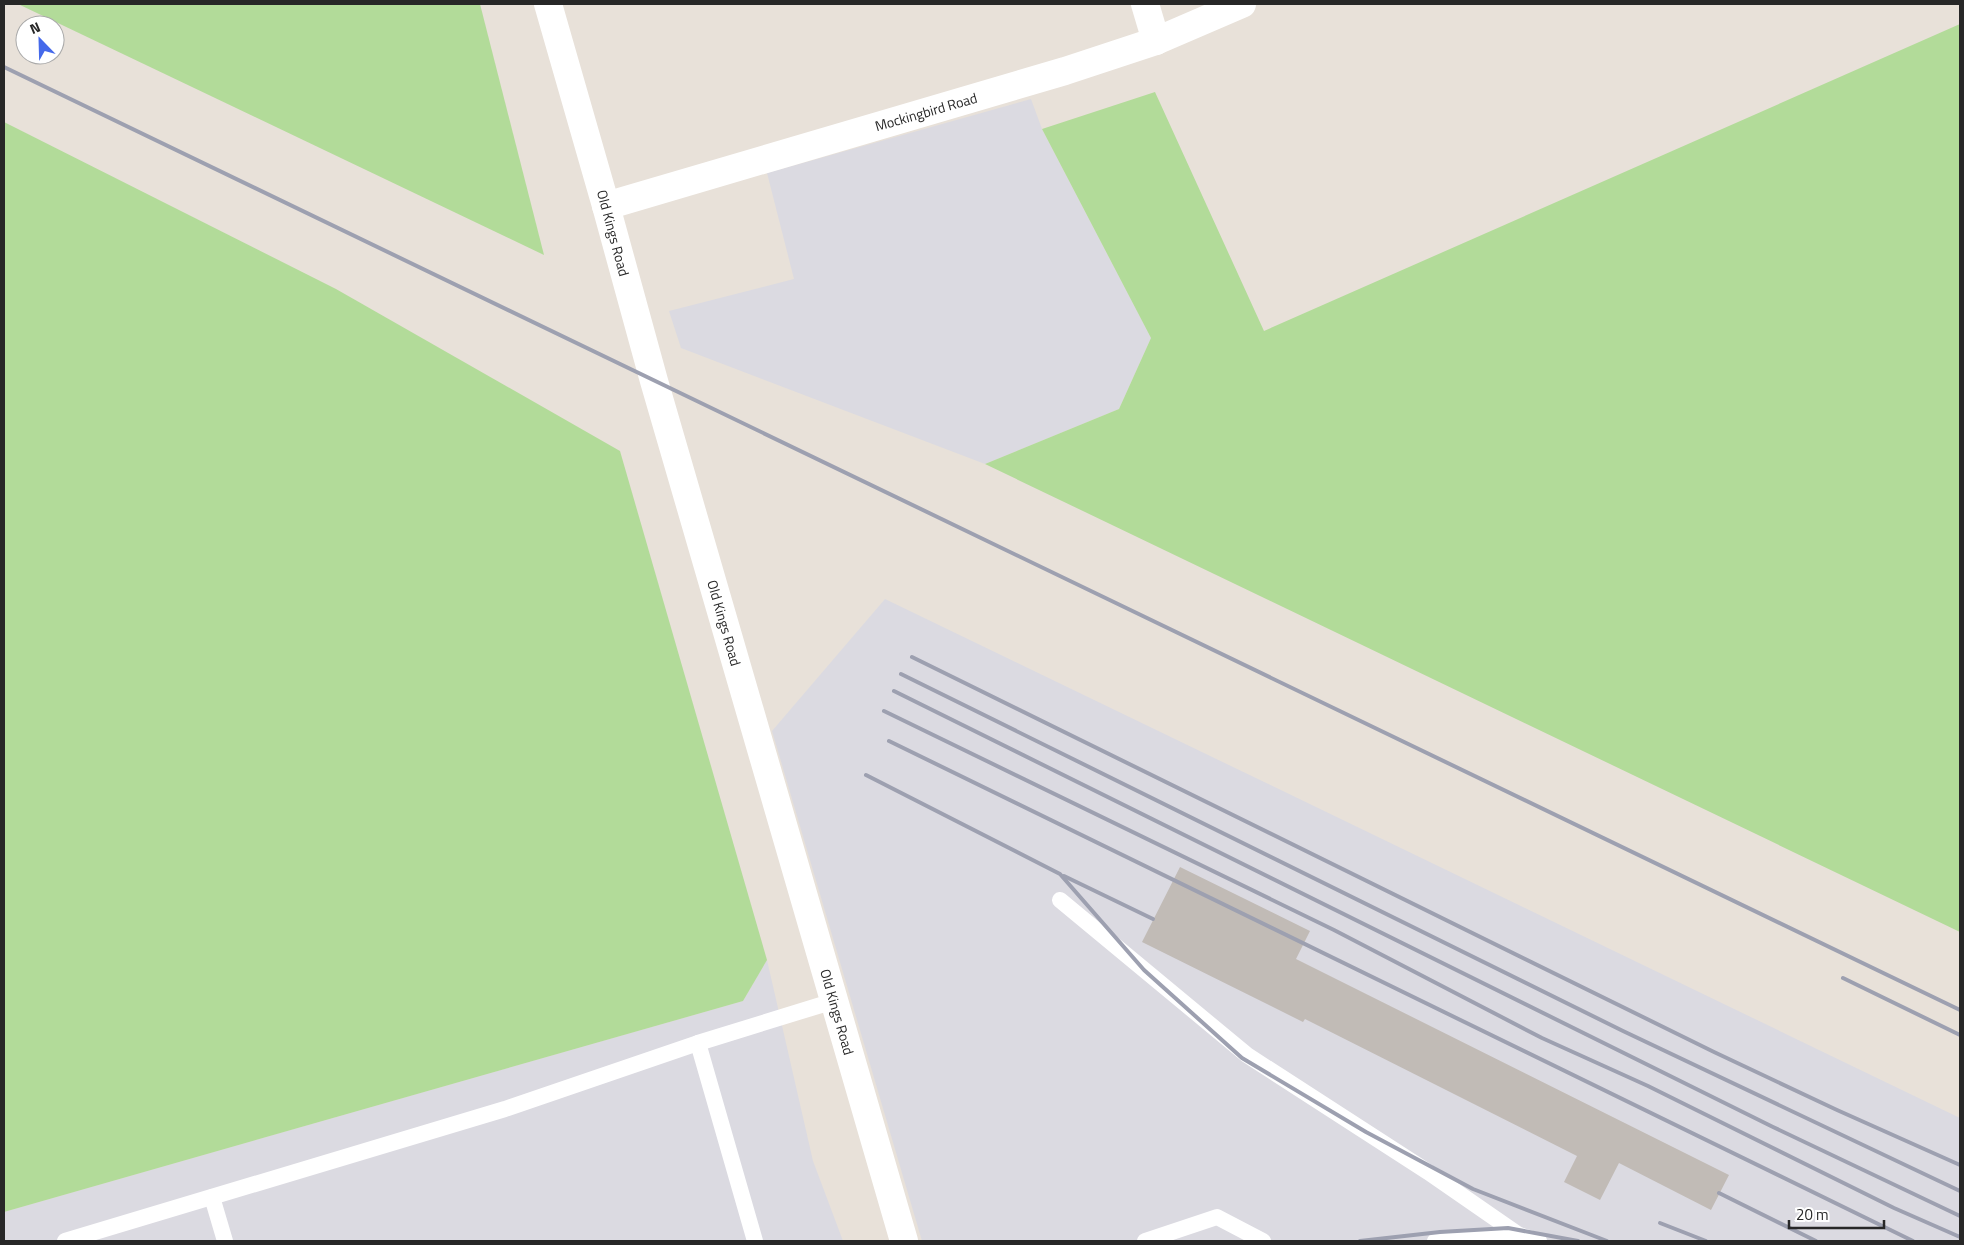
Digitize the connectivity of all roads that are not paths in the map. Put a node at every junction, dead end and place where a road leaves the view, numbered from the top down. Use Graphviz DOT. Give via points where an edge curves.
graph roads {
  1 [pos="548,4"];
  2 [pos="1145,4"];
  3 [pos="1242,4"];
  4 [pos="1156,41"];
  5 [pos="606,206"];
  6 [pos="1060,900"];
  7 [pos="834,1001"];
  8 [pos="698,1043"];
  9 [pos="212,1197"];
  10 [pos="1519,1235"];
  11 [pos="65,1241"];
  12 [pos="225,1241"];
  13 [pos="755,1241"];
  14 [pos="904,1241"];
  15 [pos="1145,1241"];
  16 [pos="1263,1241"];
  17 [pos="1435,1241"];
  18 [pos="1540,1241"];
  1 -- 5 [label="street, Old Kings Road"];
  2 -- 4 [label="street"];
  3 -- 4 [label="street, Mockingbird Road"];
  4 -- 5 [label="street, Mockingbird Road" via="1065,71"];
  5 -- 7 [label="street, Old Kings Road"];
  6 -- 10 [label="lane" via="1247,1055"];
  7 -- 8 [label="lane"];
  7 -- 14 [label="street, Old Kings Road"];
  8 -- 9 [label="lane" via="505,1108"];
  8 -- 13 [label="lane"];
  9 -- 11 [label="lane"];
  9 -- 12 [label="lane"];
  10 -- 17 [label="lane"];
  10 -- 18 [label="lane"];
  15 -- 16 [label="lane" via="1218,1216"];
}
